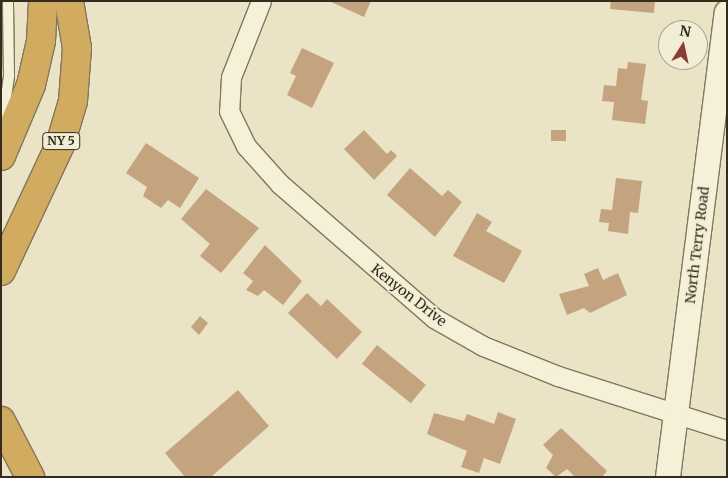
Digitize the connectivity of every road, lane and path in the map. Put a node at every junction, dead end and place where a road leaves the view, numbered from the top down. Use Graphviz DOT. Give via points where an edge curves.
graph roads {
  1 [pos="8,1"];
  2 [pos="43,1"];
  3 [pos="69,1"];
  4 [pos="261,1"];
  5 [pos="727,13"];
  6 [pos="1,134"];
  7 [pos="1,156"];
  8 [pos="1,271"];
  9 [pos="675,414"];
  10 [pos="1,421"];
  11 [pos="727,430"];
  12 [pos="30,477"];
  13 [pos="668,477"];
  1 -- 6 [label="lane" via="9,76"];
  2 -- 7 [label="highway" via="41,41 30,85"];
  3 -- 8 [label="highway, NY 5" via="77,48 73,101 60,146"];
  4 -- 9 [label="street, Kenyon Drive" via="231,77 229,111 233,125 280,184 434,318 483,346 558,376"];
  5 -- 9 [label="street, North Terry Road"];
  9 -- 11 [label="street, Kenyon Drive"];
  9 -- 13 [label="street, North Terry Road"];
  10 -- 12 [label="highway"];
}
